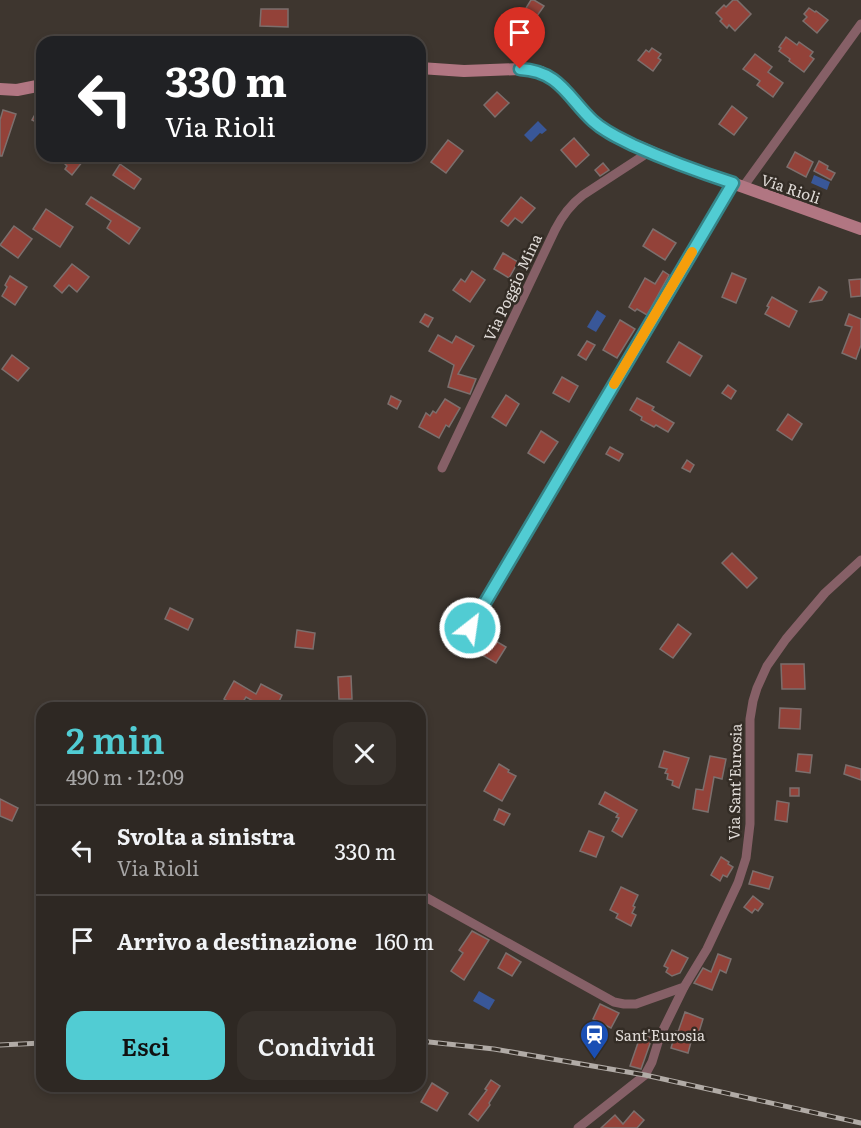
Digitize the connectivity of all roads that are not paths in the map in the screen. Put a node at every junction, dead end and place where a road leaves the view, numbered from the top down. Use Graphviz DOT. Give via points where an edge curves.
graph roads {
  1 [pos="861,24"];
  2 [pos="426,68"];
  3 [pos="36,86"];
  4 [pos="0,89"];
  5 [pos="649,152"];
  6 [pos="738,185"];
  7 [pos="861,229"];
  8 [pos="442,468"];
  9 [pos="861,560"];
  10 [pos="470,628"];
  11 [pos="426,897"];
  12 [pos="684,987"];
  13 [pos="578,1128"];
  1 -- 6 [label="street"];
  2 -- 5 [label="main road, Via Rioli" via="541,72 564,88 599,126"];
  3 -- 4 [label="main road"];
  5 -- 6 [label="main road, Via Rioli"];
  5 -- 8 [label="street, Via Poggio Mina" via="587,192 564,215"];
  6 -- 7 [label="main road, Via Rioli"];
  6 -- 10 [label="street"];
  9 -- 12 [label="street, Via Sant'Eurosia" via="825,593 790,634 759,683 750,719 750,829 746,858 724,914"];
  11 -- 12 [label="street" via="614,1002 636,1004"];
  12 -- 13 [label="street, Via Sant'Eurosia" via="645,1075"];
}
